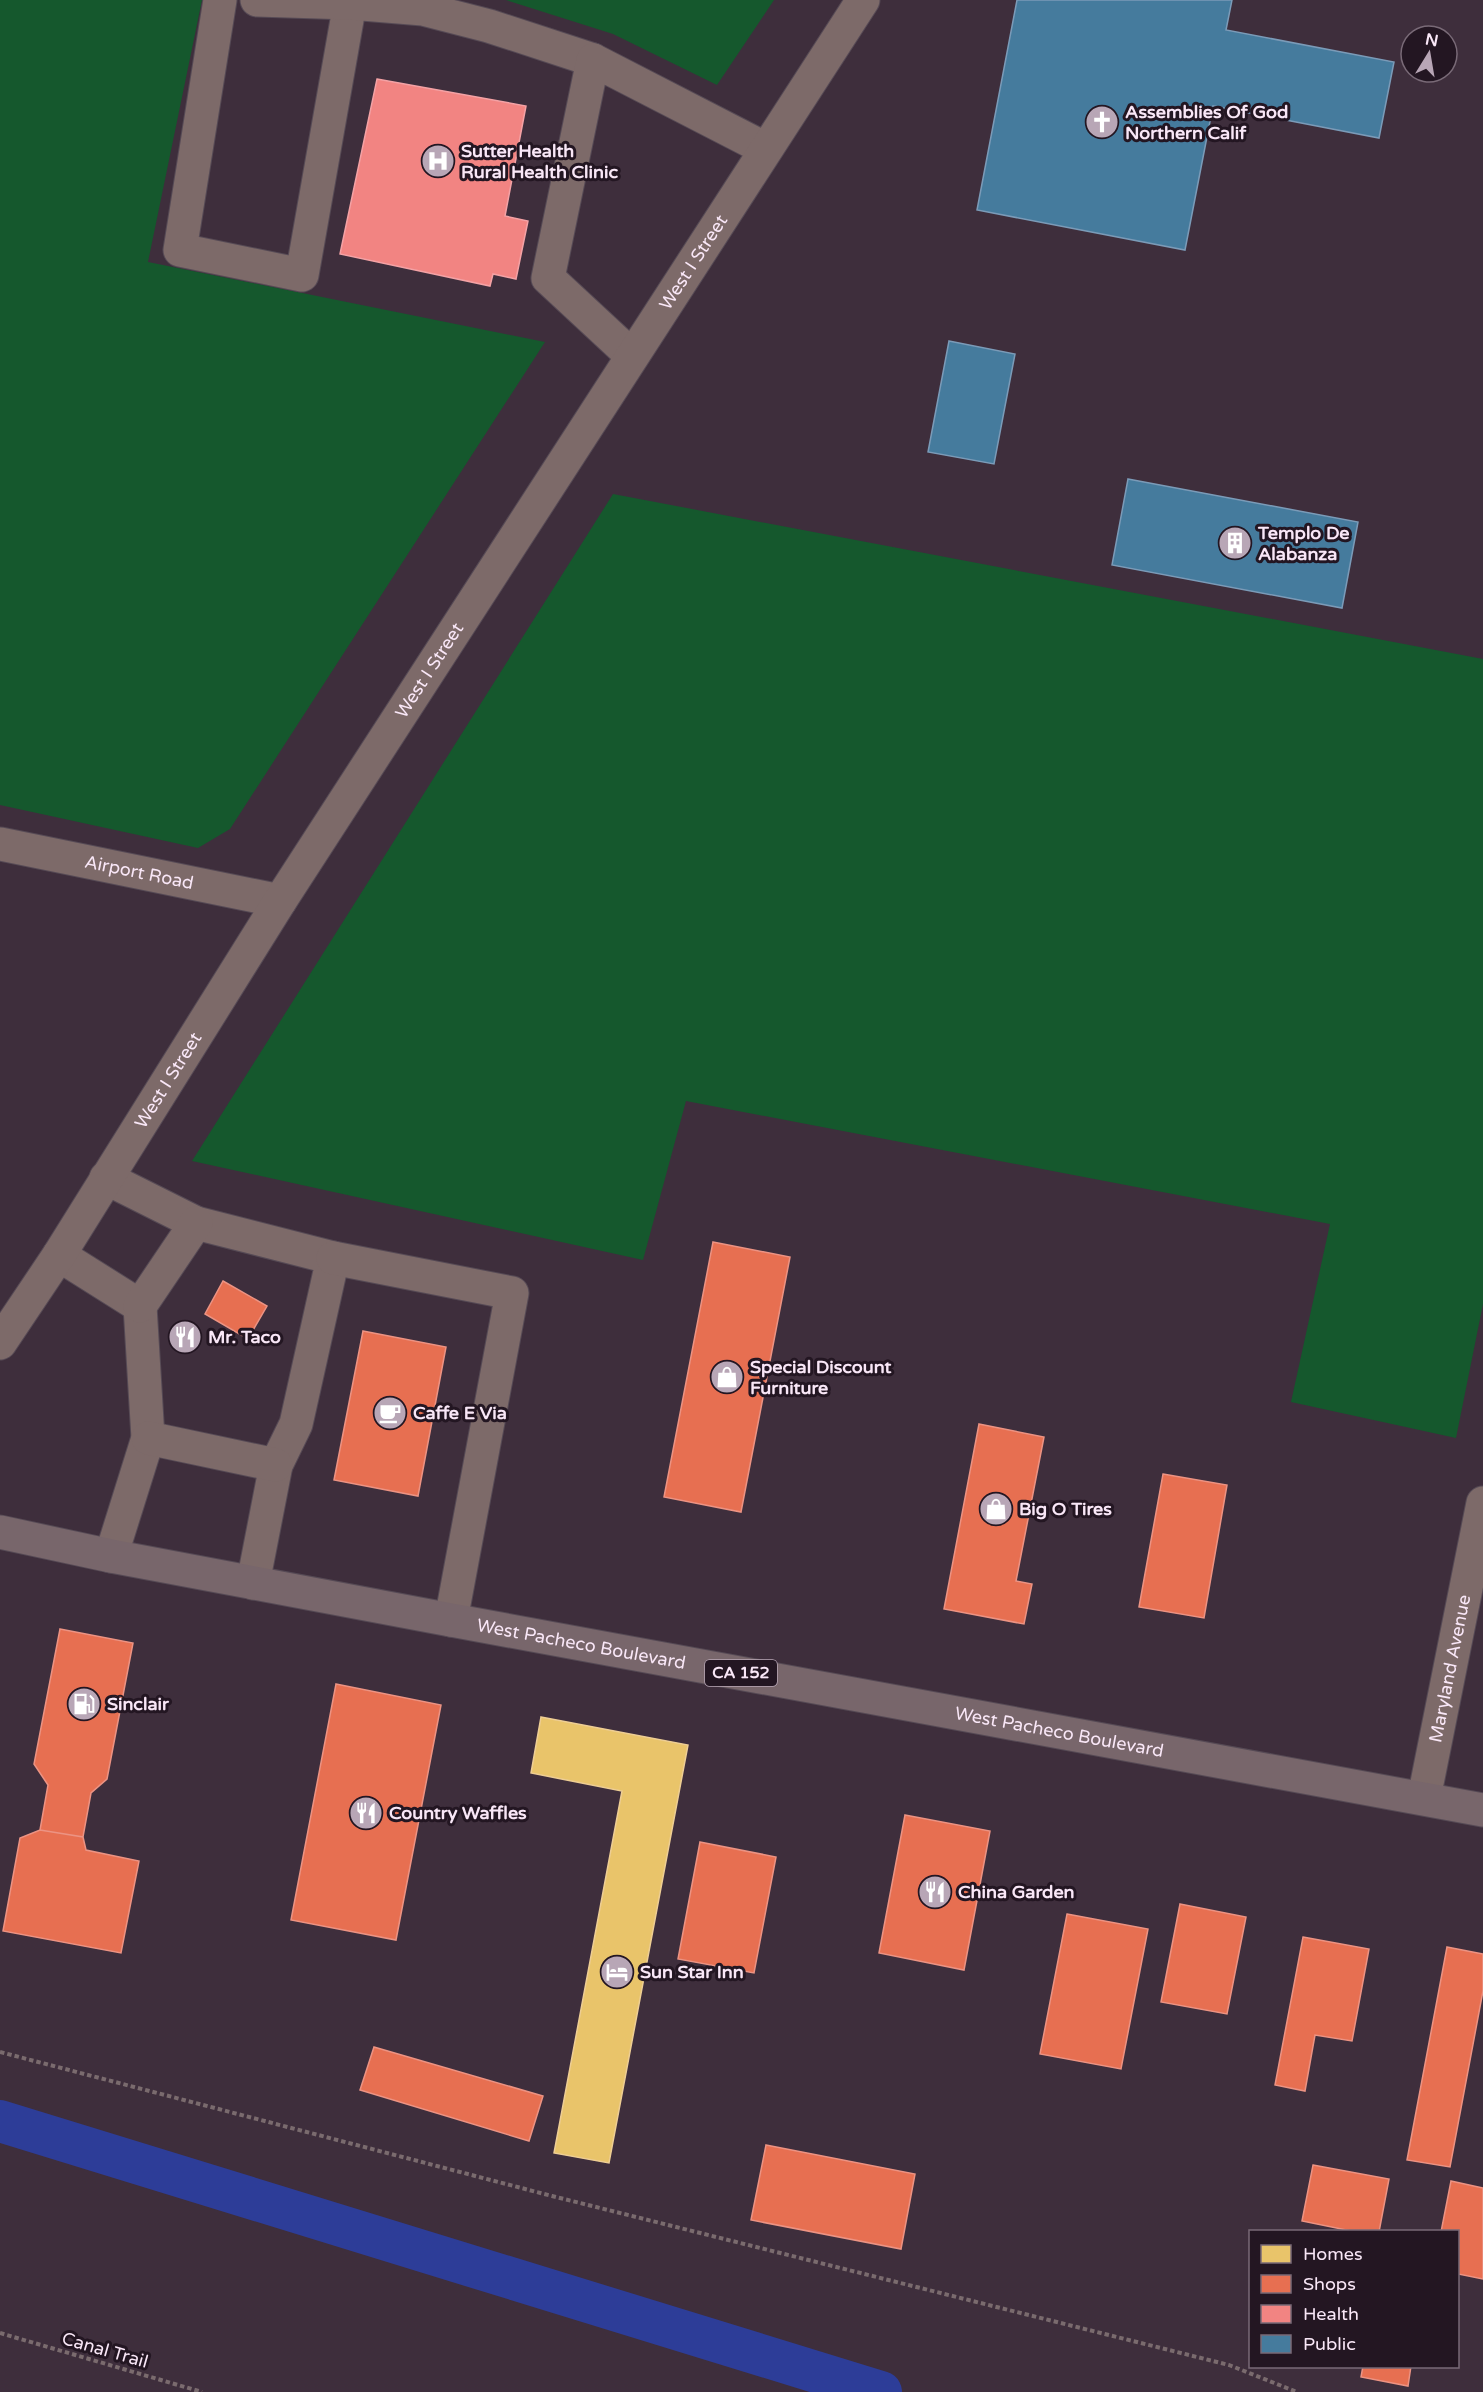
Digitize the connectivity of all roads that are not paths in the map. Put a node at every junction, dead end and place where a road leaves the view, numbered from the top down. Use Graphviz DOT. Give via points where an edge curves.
graph roads {
  1 [pos="220,0"];
  2 [pos="257,0"];
  3 [pos="863,0"];
  4 [pos="350,3"];
  5 [pos="593,60"];
  6 [pos="766,149"];
  7 [pos="632,356"];
  8 [pos="0,844"];
  9 [pos="280,901"];
  10 [pos="106,1178"];
  11 [pos="196,1223"];
  12 [pos="58,1255"];
  13 [pos="333,1258"];
  14 [pos="140,1306"];
  15 [pos="0,1343"];
  16 [pos="148,1438"];
  17 [pos="276,1465"];
  18 [pos="1483,1503"];
  19 [pos="0,1532"];
  20 [pos="1479,1543"];
  21 [pos="111,1556"];
  22 [pos="253,1583"];
  23 [pos="451,1620"];
  24 [pos="1424,1798"];
  25 [pos="1483,1810"];
  1 -- 4 [label="street" via="180,250 302,275"];
  2 -- 4 [label="street"];
  3 -- 6 [label="street, West I Street"];
  4 -- 5 [label="street" via="423,9"];
  5 -- 6 [label="street"];
  5 -- 7 [label="street" via="548,278"];
  6 -- 7 [label="street, West I Street"];
  7 -- 9 [label="street, West I Street"];
  8 -- 9 [label="street, Airport Road"];
  9 -- 10 [label="street, West I Street"];
  10 -- 11 [label="street"];
  10 -- 12 [label="street, West I Street"];
  11 -- 13 [label="street"];
  11 -- 14 [label="street"];
  12 -- 14 [label="street"];
  12 -- 15 [label="street, West I Street"];
  13 -- 17 [label="street" via="296,1424"];
  13 -- 23 [label="street" via="512,1293"];
  14 -- 16 [label="street"];
  16 -- 17 [label="street"];
  16 -- 21 [label="street"];
  17 -- 22 [label="street"];
  18 -- 20 [label="street, Maryland Avenue"];
  19 -- 21 [label="highway, West Pacheco Boulevard / CA 152"];
  20 -- 24 [label="street, Maryland Avenue"];
  21 -- 22 [label="highway, West Pacheco Boulevard / CA 152"];
  22 -- 23 [label="highway, West Pacheco Boulevard / CA 152"];
  23 -- 24 [label="highway, West Pacheco Boulevard / CA 152"];
  24 -- 25 [label="highway, West Pacheco Boulevard / CA 152"];
}
